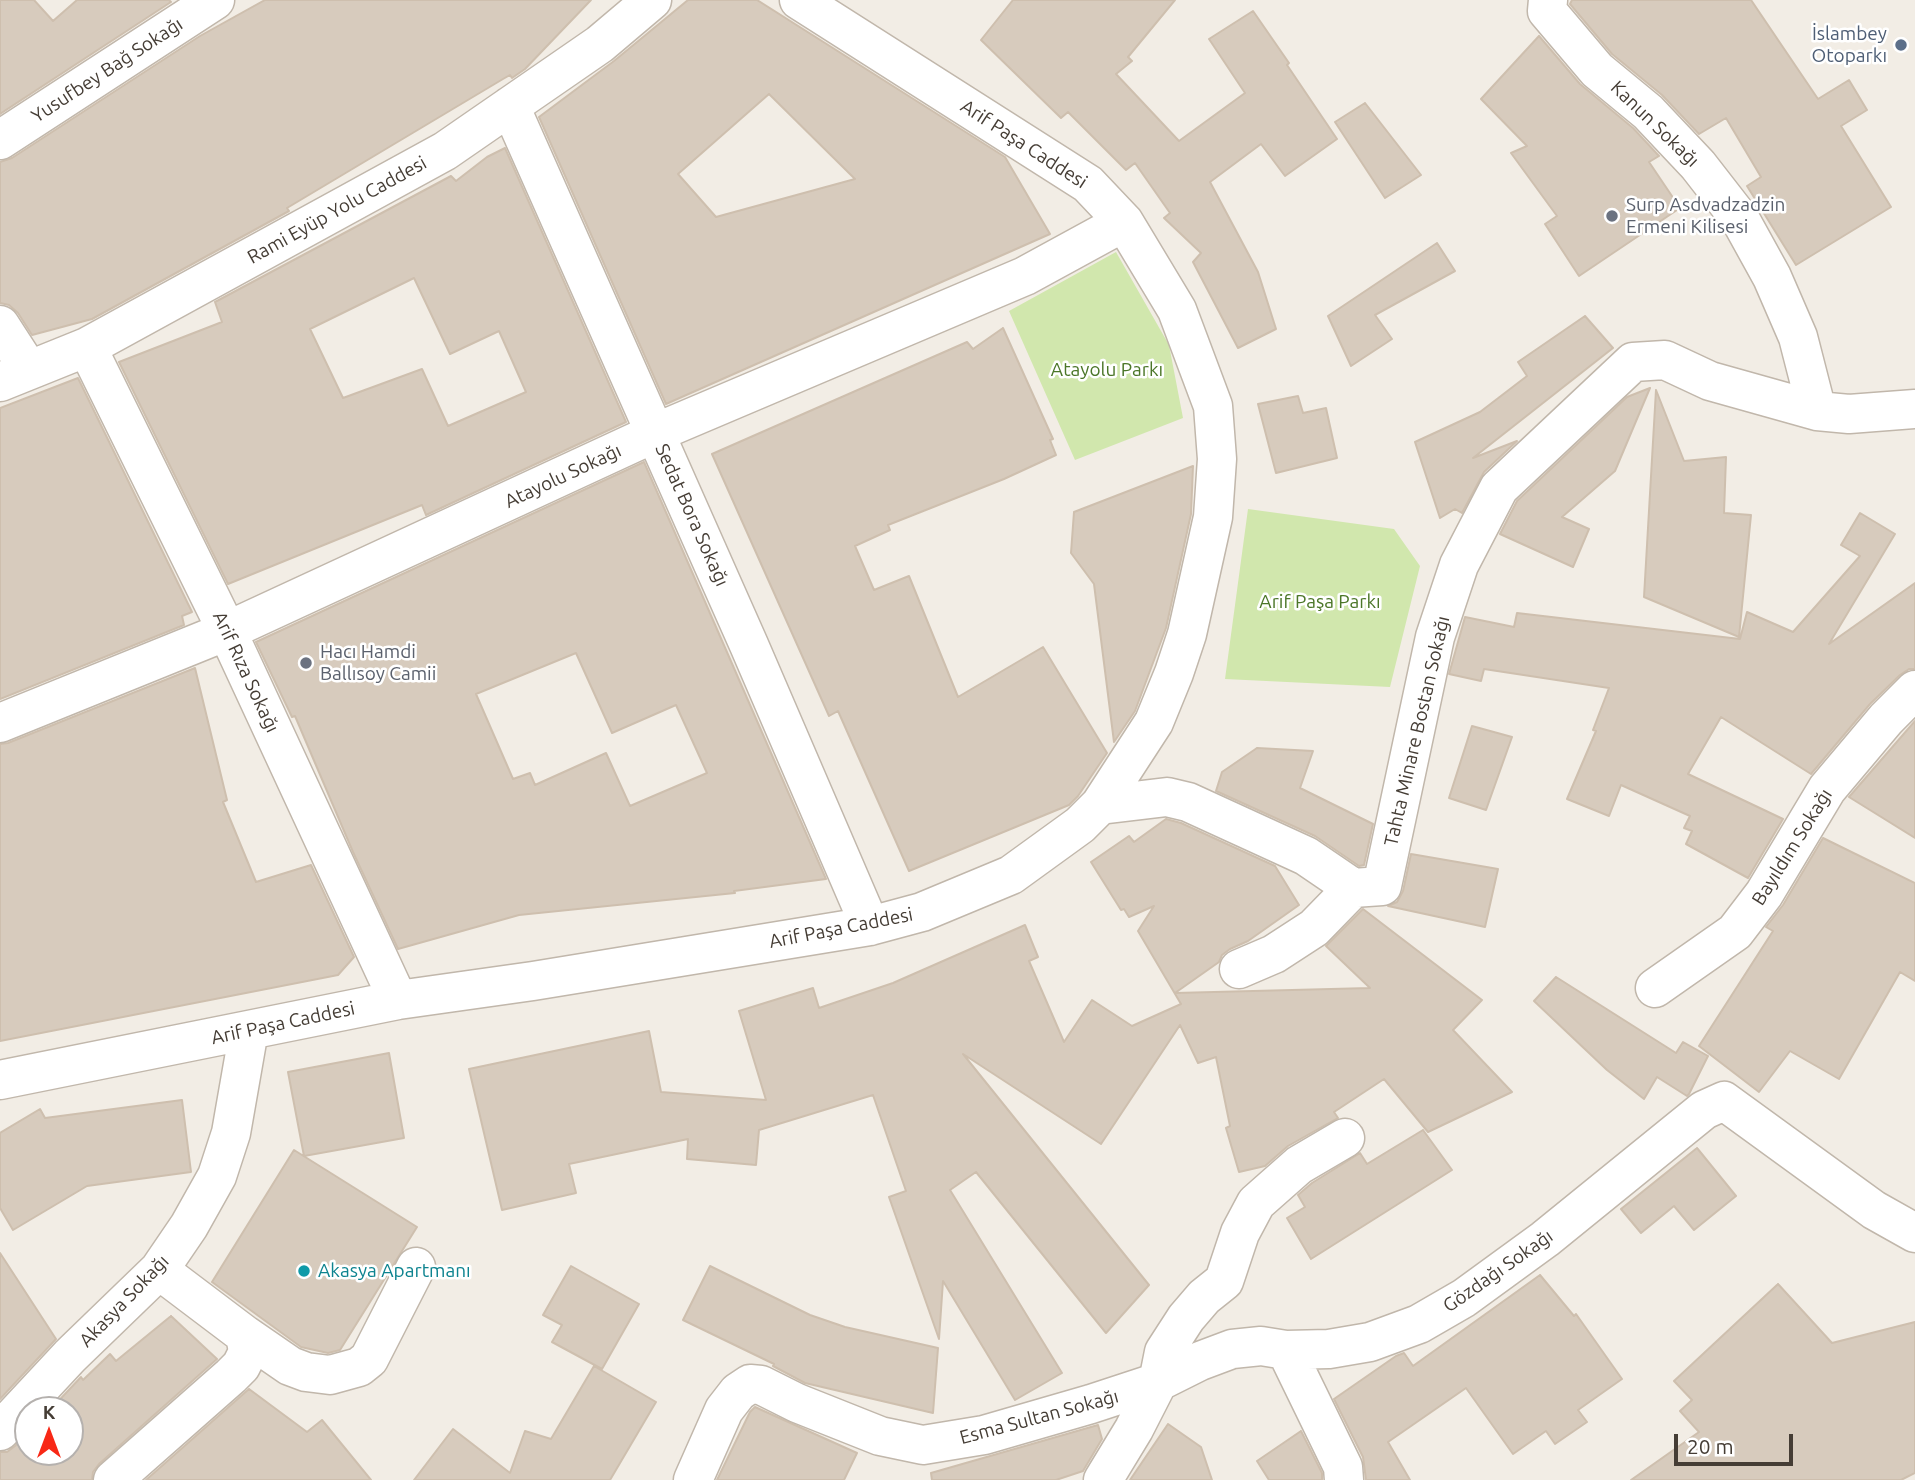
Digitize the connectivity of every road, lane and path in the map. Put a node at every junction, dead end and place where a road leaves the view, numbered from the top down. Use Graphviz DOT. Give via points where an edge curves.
graph roads {
  1 [pos="215,0"];
  2 [pos="652,0"];
  3 [pos="799,0"];
  4 [pos="1548,0"];
  5 [pos="510,106"];
  6 [pos="0,140"];
  7 [pos="1124,222"];
  8 [pos="0,325"];
  9 [pos="87,347"];
  10 [pos="15,376"];
  11 [pos="1915,409"];
  12 [pos="1816,411"];
  13 [pos="655,433"];
  14 [pos="228,631"];
  15 [pos="1915,690"];
  16 [pos="0,723"];
  17 [pos="1100,805"];
  18 [pos="1353,888"];
  19 [pos="870,926"];
  20 [pos="1239,969"];
  21 [pos="1655,988"];
  22 [pos="398,1000"];
  23 [pos="249,1030"];
  24 [pos="0,1080"];
  25 [pos="1345,1138"];
  26 [pos="1915,1233"];
  27 [pos="416,1267"];
  28 [pos="159,1270"];
  29 [pos="245,1335"];
  30 [pos="1286,1350"];
  31 [pos="1158,1382"];
  32 [pos="0,1431"];
  33 [pos="113,1480"];
  34 [pos="693,1480"];
  35 [pos="1103,1480"];
  36 [pos="1344,1480"];
  1 -- 6 [label="street, Yusufbey Bağ Sokağı"];
  2 -- 5 [label="street, Rami Eyüp Yolu Caddesi" via="600,44"];
  3 -- 7 [label="street, Arif Paşa Caddesi" via="1088,184"];
  4 -- 12 [label="street, Kanun Sokağı" via="1547,11 1597,70 1648,112 1698,164 1741,219 1798,337"];
  5 -- 9 [label="street, Rami Eyüp Yolu Caddesi" via="445,151"];
  5 -- 13 [label="street, Sedat Bora Sokağı"];
  7 -- 13 [label="street, Atayolu Sokağı" via="1025,276"];
  7 -- 17 [label="street, Arif Paşa Caddesi" via="1177,310 1213,406 1217,459 1213,517 1174,673 1154,722"];
  8 -- 10 [label="street"];
  9 -- 10 [label="street, Rami Eyüp Yolu Caddesi"];
  9 -- 14 [label="street, Arif Rıza Sokağı"];
  11 -- 12 [label="street, Tahta Minare Bostan Sokağı" via="1849,414"];
  12 -- 18 [label="street, Tahta Minare Bostan Sokağı" via="1710,381 1665,360 1633,362 1499,488 1459,565 1435,637 1382,886"];
  13 -- 14 [label="street, Atayolu Sokağı"];
  13 -- 19 [label="street, Sedat Bora Sokağı"];
  14 -- 16 [label="street, Atayolu Sokağı"];
  14 -- 22 [label="street, Arif Rıza Sokağı"];
  15 -- 21 [label="street, Bayıldım Sokağı" via="1827,789 1764,894 1735,932"];
  17 -- 18 [label="street" via="1167,797 1188,802 1306,856"];
  17 -- 19 [label="street, Arif Paşa Caddesi" via="1011,875 922,912"];
  18 -- 20 [label="street" via="1314,928 1274,954"];
  19 -- 22 [label="street, Arif Paşa Caddesi"];
  22 -- 23 [label="street, Arif Paşa Caddesi"];
  23 -- 24 [label="street, Arif Paşa Caddesi"];
  23 -- 28 [label="street, Akasya Sokağı" via="232,1133 216,1176"];
  25 -- 31 [label="street" via="1299,1165 1256,1203 1224,1281 1186,1318 1164,1352"];
  26 -- 30 [label="street, Gözdağı Sokağı" via="1874,1210 1724,1101 1704,1110 1545,1239 1453,1305 1419,1324 1370,1342"];
  27 -- 29 [label="street" via="369,1359 359,1367 330,1375 306,1372"];
  28 -- 29 [label="street"];
  28 -- 32 [label="street, Akasya Sokağı"];
  29 -- 33 [label="street" via="248,1352 232,1376"];
  30 -- 31 [label="street, Gözdağı Sokağı" via="1261,1346 1232,1349"];
  30 -- 36 [label="street" via="1343,1467"];
  31 -- 34 [label="street, Esma Sultan Sokağı" via="985,1435 923,1445 880,1436 750,1384 724,1409"];
  31 -- 35 [label="street"];
}
